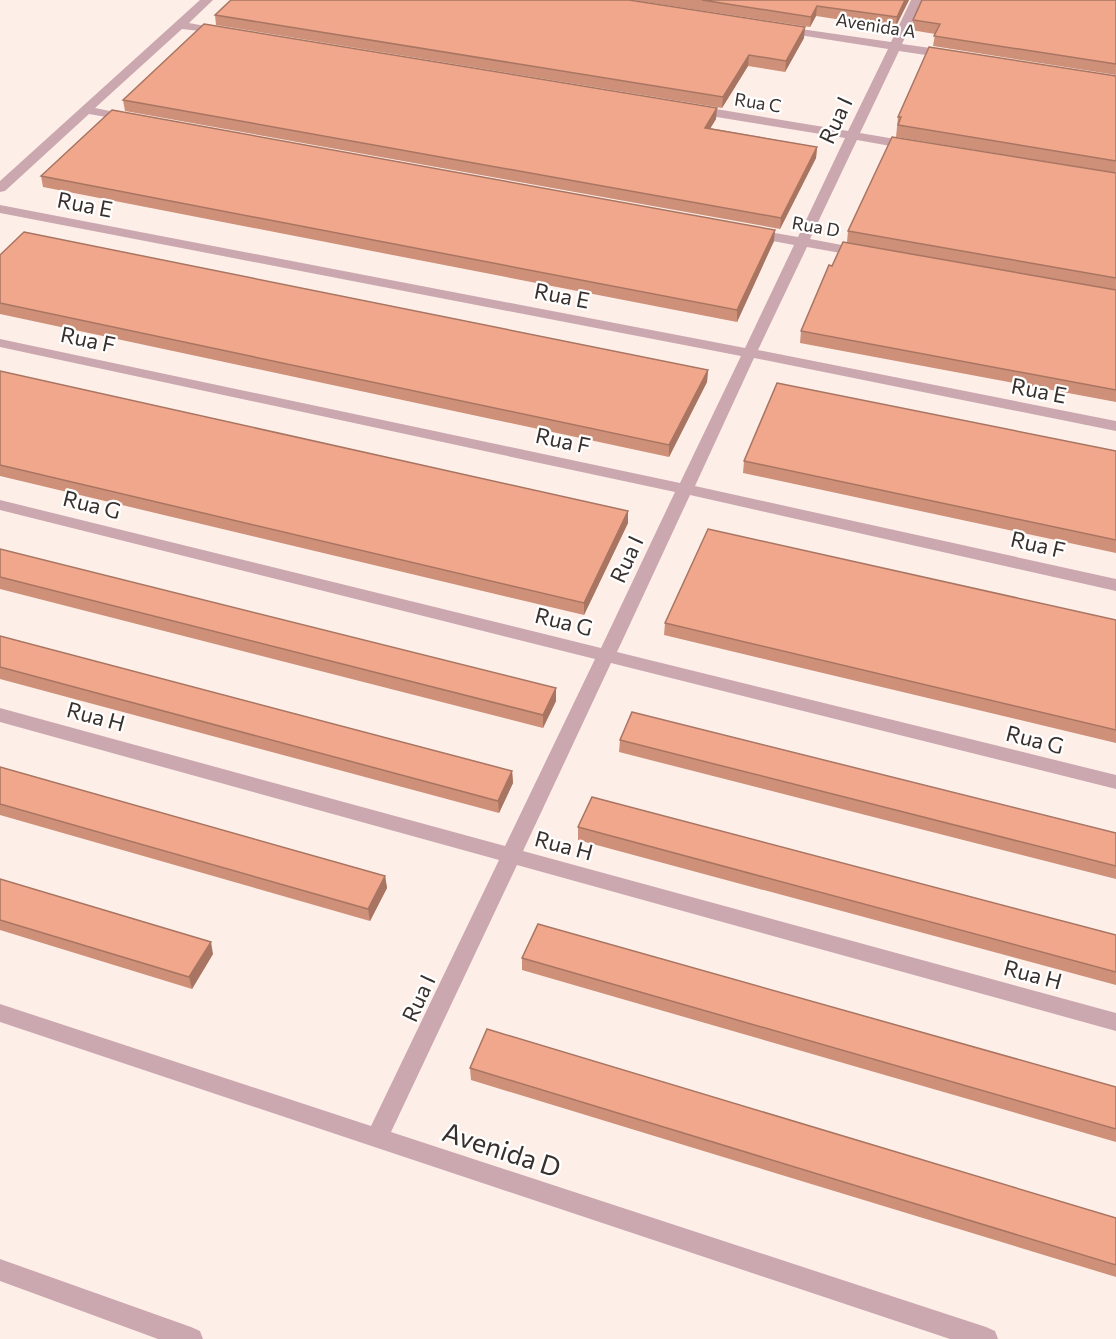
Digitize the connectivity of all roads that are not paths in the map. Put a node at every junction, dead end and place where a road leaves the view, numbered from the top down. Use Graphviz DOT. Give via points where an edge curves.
graph roads {
  1 [pos="207,0"];
  2 [pos="917,0"];
  3 [pos="181,25"];
  4 [pos="768,27"];
  5 [pos="240,35"];
  6 [pos="895,46"];
  7 [pos="964,57"];
  8 [pos="676,106"];
  9 [pos="86,110"];
  10 [pos="145,121"];
  11 [pos="852,136"];
  12 [pos="921,147"];
  13 [pos="0,188"];
  14 [pos="0,209"];
  15 [pos="743,231"];
  16 [pos="802,242"];
  17 [pos="872,254"];
  18 [pos="0,343"];
  19 [pos="750,352"];
  20 [pos="1116,426"];
  21 [pos="685,489"];
  22 [pos="0,504"];
  23 [pos="1116,585"];
  24 [pos="606,654"];
  25 [pos="0,715"];
  26 [pos="1116,782"];
  27 [pos="511,855"];
  28 [pos="0,1013"];
  29 [pos="1116,1022"];
  30 [pos="377,1137"];
  31 [pos="0,1270"];
  32 [pos="191,1339"];
  33 [pos="987,1339"];
  1 -- 3 [label="street"];
  2 -- 6 [label="street, Rua I"];
  3 -- 5 [label="street"];
  3 -- 9 [label="street"];
  4 -- 6 [label="street, Avenida A"];
  6 -- 7 [label="street, Avenida A"];
  6 -- 11 [label="street, Rua I"];
  8 -- 11 [label="street, Rua C"];
  9 -- 10 [label="street"];
  9 -- 13 [label="street"];
  11 -- 12 [label="street, Rua C"];
  11 -- 16 [label="street, Rua I"];
  14 -- 19 [label="street, Rua E"];
  15 -- 16 [label="street, Rua D"];
  16 -- 17 [label="street, Rua D"];
  16 -- 19 [label="street, Rua I"];
  18 -- 21 [label="street, Rua F"];
  19 -- 20 [label="street, Rua E"];
  19 -- 21 [label="street, Rua I"];
  21 -- 23 [label="street, Rua F"];
  21 -- 24 [label="street, Rua I"];
  22 -- 24 [label="street, Rua G"];
  24 -- 26 [label="street, Rua G"];
  24 -- 27 [label="street, Rua I"];
  25 -- 27 [label="street, Rua H"];
  27 -- 29 [label="street, Rua H"];
  27 -- 30 [label="street, Rua I"];
  28 -- 30 [label="street, Avenida D"];
  30 -- 33 [label="street, Avenida D"];
  31 -- 32 [label="street"];
}
